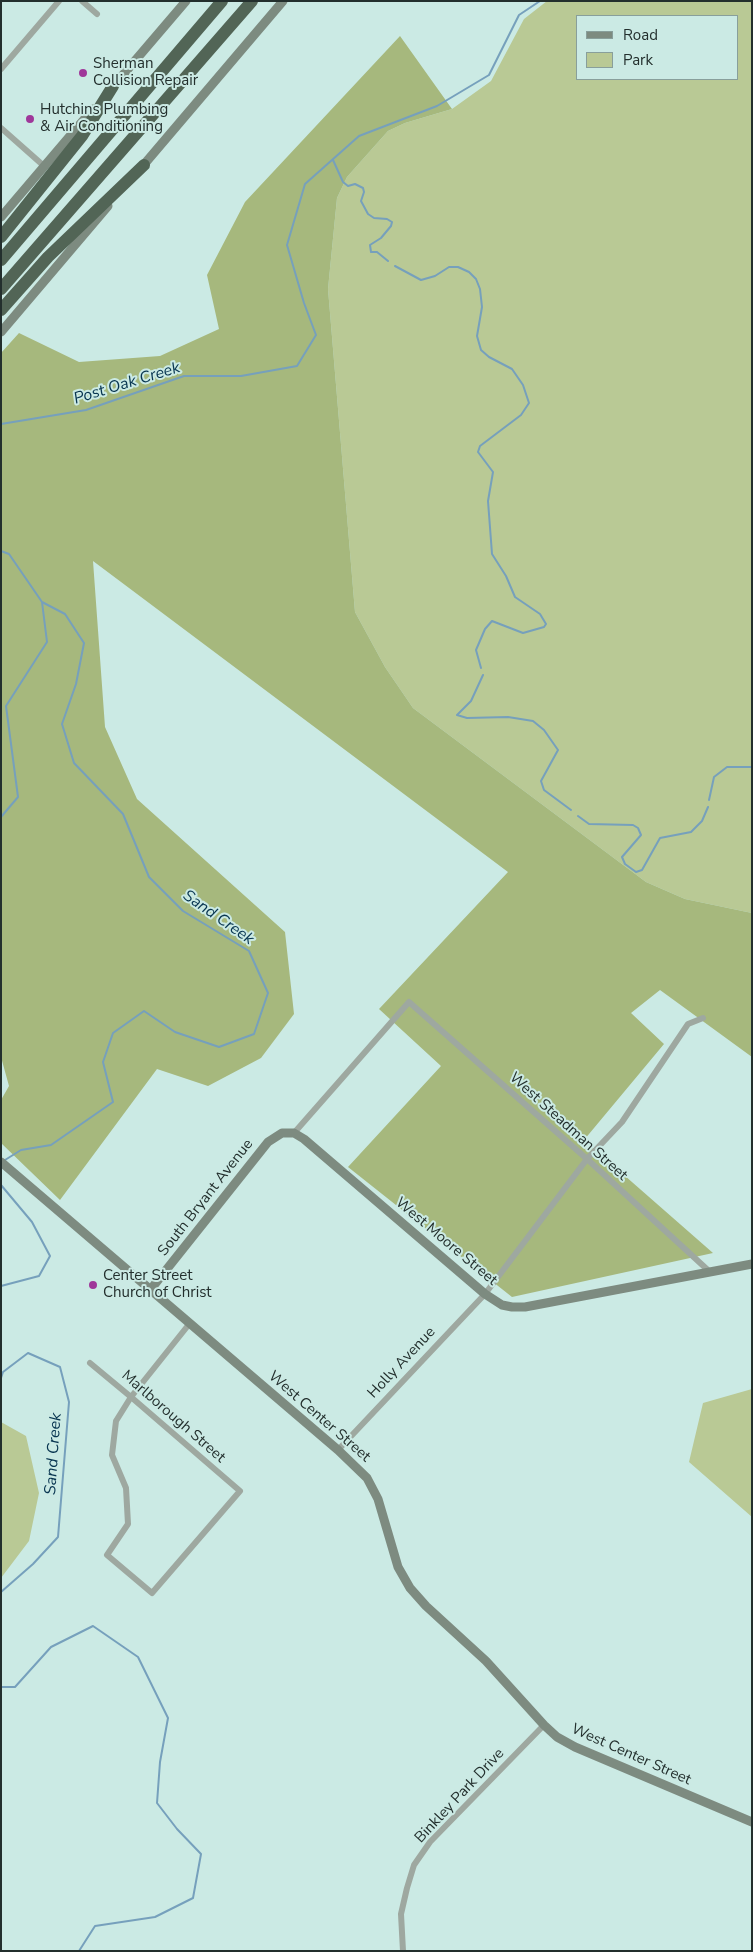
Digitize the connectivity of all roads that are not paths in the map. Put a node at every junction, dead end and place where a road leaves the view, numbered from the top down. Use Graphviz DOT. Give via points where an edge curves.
graph roads {
  1 [pos="60,1"];
  2 [pos="82,1"];
  3 [pos="186,1"];
  4 [pos="222,1"];
  5 [pos="252,1"];
  6 [pos="283,1"];
  7 [pos="97,14"];
  8 [pos="1,69"];
  9 [pos="113,86"];
  10 [pos="1,128"];
  11 [pos="144,165"];
  12 [pos="44,166"];
  13 [pos="1,217"];
  14 [pos="1,237"];
  15 [pos="1,260"];
  16 [pos="1,289"];
  17 [pos="1,310"];
  18 [pos="1,332"];
  19 [pos="703,1018"];
  20 [pos="294,1133"];
  21 [pos="587,1159"];
  22 [pos="1,1162"];
  23 [pos="752,1264"];
  24 [pos="710,1272"];
  25 [pos="151,1289"];
  26 [pos="485,1294"];
  27 [pos="190,1323"];
  28 [pos="90,1363"];
  29 [pos="131,1397"];
  30 [pos="338,1450"];
  31 [pos="544,1725"];
  32 [pos="752,1822"];
  33 [pos="403,1951"];
  1 -- 8 [label="street"];
  2 -- 7 [label="street"];
  3 -- 9 [label="street"];
  4 -- 15 [label="highway"];
  5 -- 16 [label="highway"];
  6 -- 11 [label="street"];
  9 -- 12 [label="street"];
  9 -- 14 [label="highway" via="82,136"];
  10 -- 12 [label="street"];
  11 -- 17 [label="highway" via="48,257"];
  11 -- 18 [label="street"];
  12 -- 13 [label="street"];
  19 -- 21 [label="street, Holly Avenue" via="688,1024 622,1122"];
  20 -- 21 [label="street, West Steadman Street" via="409,1002"];
  20 -- 25 [label="street, South Bryant Avenue" via="282,1133 268,1142"];
  20 -- 26 [label="street, West Moore Street"];
  21 -- 24 [label="street, West Steadman Street"];
  21 -- 26 [label="street, Holly Avenue"];
  22 -- 25 [label="street, West Center Street"];
  23 -- 24 [label="street, West Moore Street"];
  24 -- 26 [label="street, West Moore Street" via="525,1307 512,1308"];
  25 -- 27 [label="street, West Center Street"];
  26 -- 30 [label="street, Holly Avenue"];
  27 -- 29 [label="street"];
  27 -- 30 [label="street, West Center Street"];
  28 -- 29 [label="street, Marlborough Street"];
  29 -- 29 [label="street, Marlborough Street" via="240,1491 152,1593 107,1556 128,1524 126,1488 112,1455 116,1421"];
  30 -- 31 [label="street, West Center Street" via="367,1478 378,1499 398,1568 410,1588 486,1661"];
  31 -- 32 [label="street, West Center Street" via="575,1747"];
  31 -- 33 [label="street, Binkley Park Drive" via="430,1842 414,1865 401,1914"];
}
